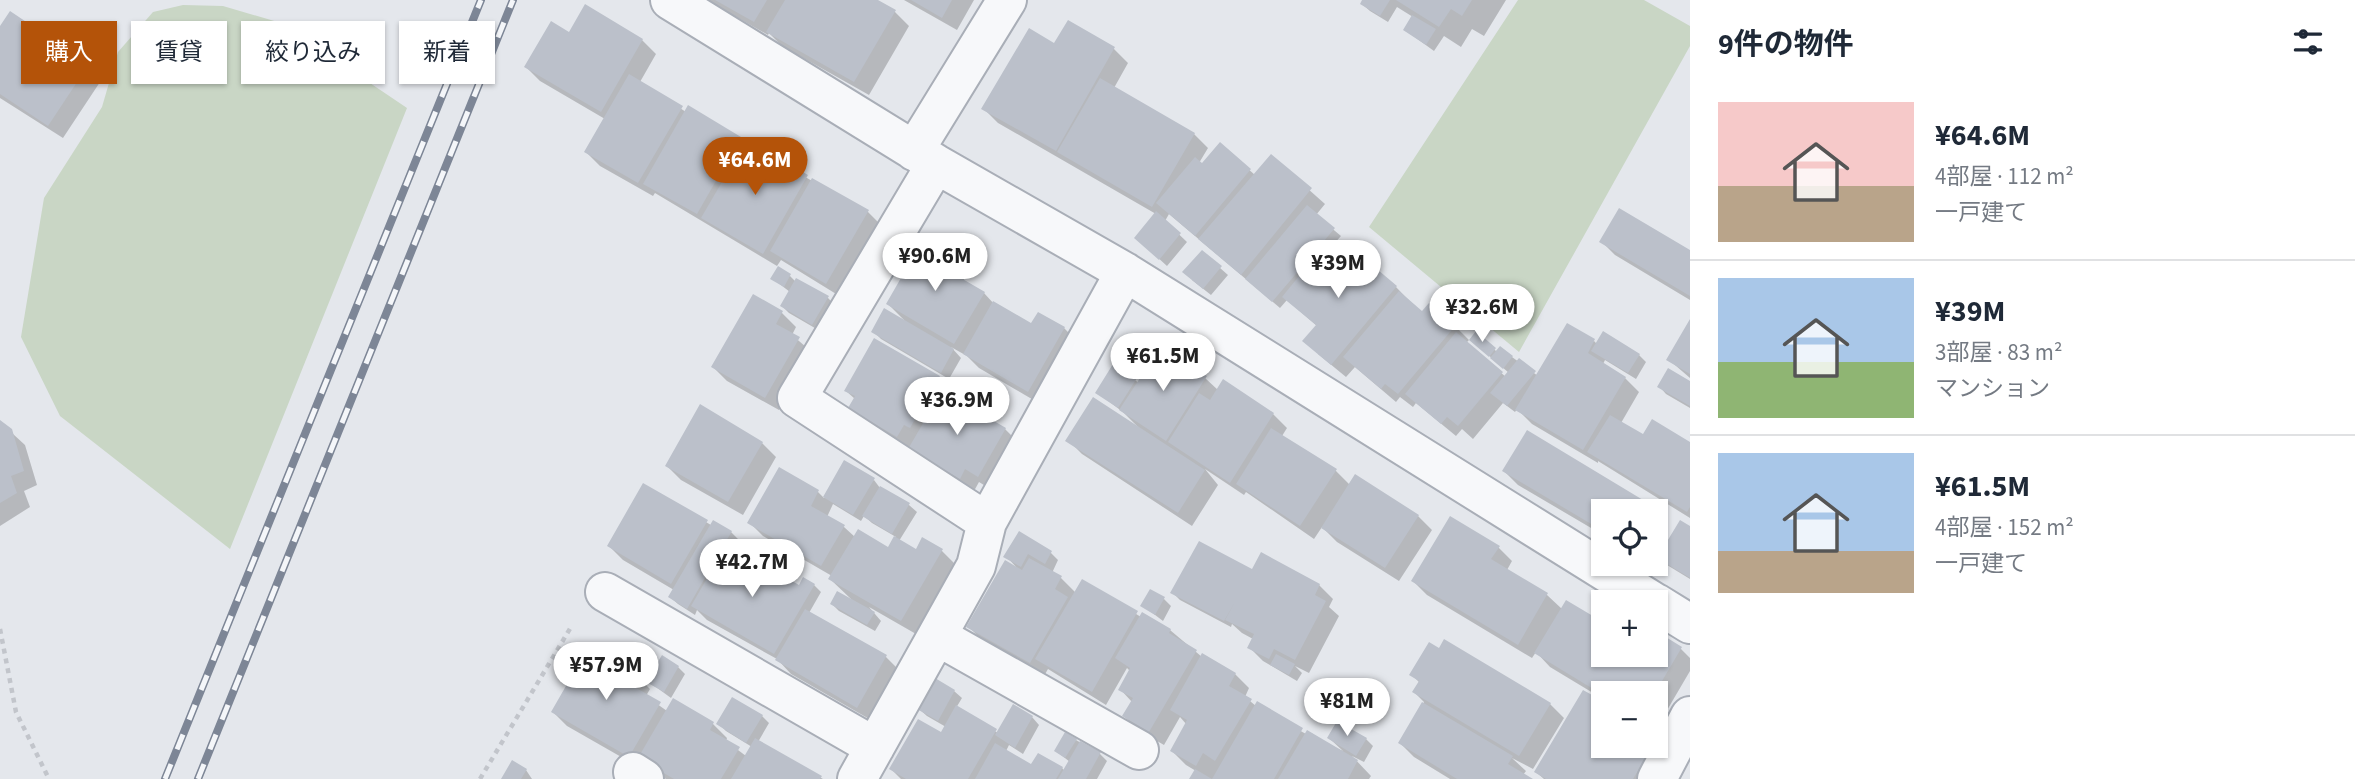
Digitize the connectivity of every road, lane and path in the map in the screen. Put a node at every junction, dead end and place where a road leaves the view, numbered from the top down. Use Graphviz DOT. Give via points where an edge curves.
graph roads {
  1 [pos="670,0"];
  2 [pos="1007,0"];
  3 [pos="925,158"];
  4 [pos="1125,272"];
  5 [pos="987,523"];
  6 [pos="1636,590"];
  7 [pos="605,592"];
  8 [pos="1668,610"];
  9 [pos="1690,624"];
  10 [pos="0,629"];
  11 [pos="937,636"];
  12 [pos="1690,716"];
  13 [pos="1139,750"];
  14 [pos="866,763"];
  15 [pos="49,779"];
  16 [pos="480,779"];
  17 [pos="1657,779"];
  1 -- 3 [label="street"];
  2 -- 3 [label="street"];
  3 -- 4 [label="street"];
  3 -- 5 [label="street" via="797,398"];
  4 -- 5 [label="street"];
  4 -- 6 [label="street"];
  5 -- 11 [label="street" via="976,566"];
  7 -- 14 [label="street"];
  7 -- 16 [label="path" via="595,586"];
  8 -- 9 [label="street"];
  10 -- 15 [label="path" via="16,712"];
  11 -- 13 [label="street"];
  11 -- 14 [label="street"];
  12 -- 17 [label="street"];
}
